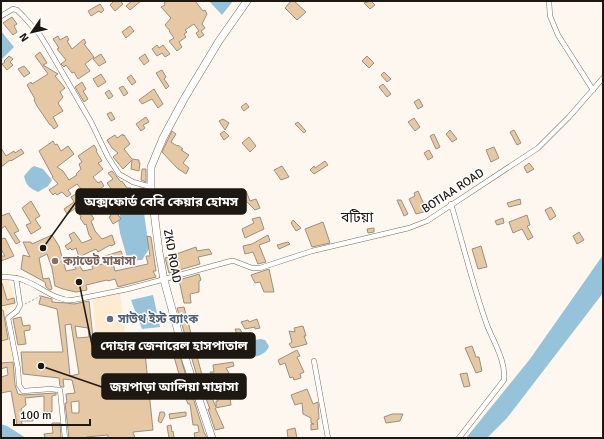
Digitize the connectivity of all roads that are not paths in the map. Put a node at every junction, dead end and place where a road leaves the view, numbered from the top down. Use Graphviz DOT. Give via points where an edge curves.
graph roads {
  1 [pos="247,1"];
  2 [pos="549,1"];
  3 [pos="1,16"];
  4 [pos="603,78"];
  5 [pos="593,90"];
  6 [pos="151,187"];
  7 [pos="452,204"];
  8 [pos="1,277"];
  9 [pos="16,278"];
  10 [pos="164,280"];
  11 [pos="314,362"];
  12 [pos="65,438"];
  13 [pos="212,438"];
  14 [pos="328,438"];
  15 [pos="459,438"];
  1 -- 6 [label="main road, ZKD ROAD" via="219,41 162,138 151,167"];
  2 -- 5 [label="street" via="550,16 558,35"];
  3 -- 6 [label="street" via="14,9 23,16 48,48 119,174 133,182"];
  4 -- 5 [label="street, BOTIAA ROAD"];
  5 -- 7 [label="street, BOTIAA ROAD" via="538,148"];
  6 -- 10 [label="main road, ZKD ROAD"];
  7 -- 10 [label="street, BOTIAA ROAD" via="427,221 409,228 312,250 260,268 231,261"];
  7 -- 15 [label="street" via="481,306 505,373 504,380"];
  8 -- 9 [label="street, BOTIAA ROAD"];
  9 -- 10 [label="street, BOTIAA ROAD" via="66,300"];
  9 -- 12 [label="street" via="20,305 8,318 21,389 61,392"];
  10 -- 13 [label="main road, ZKD ROAD" via="187,364"];
  11 -- 14 [label="street"];
}
